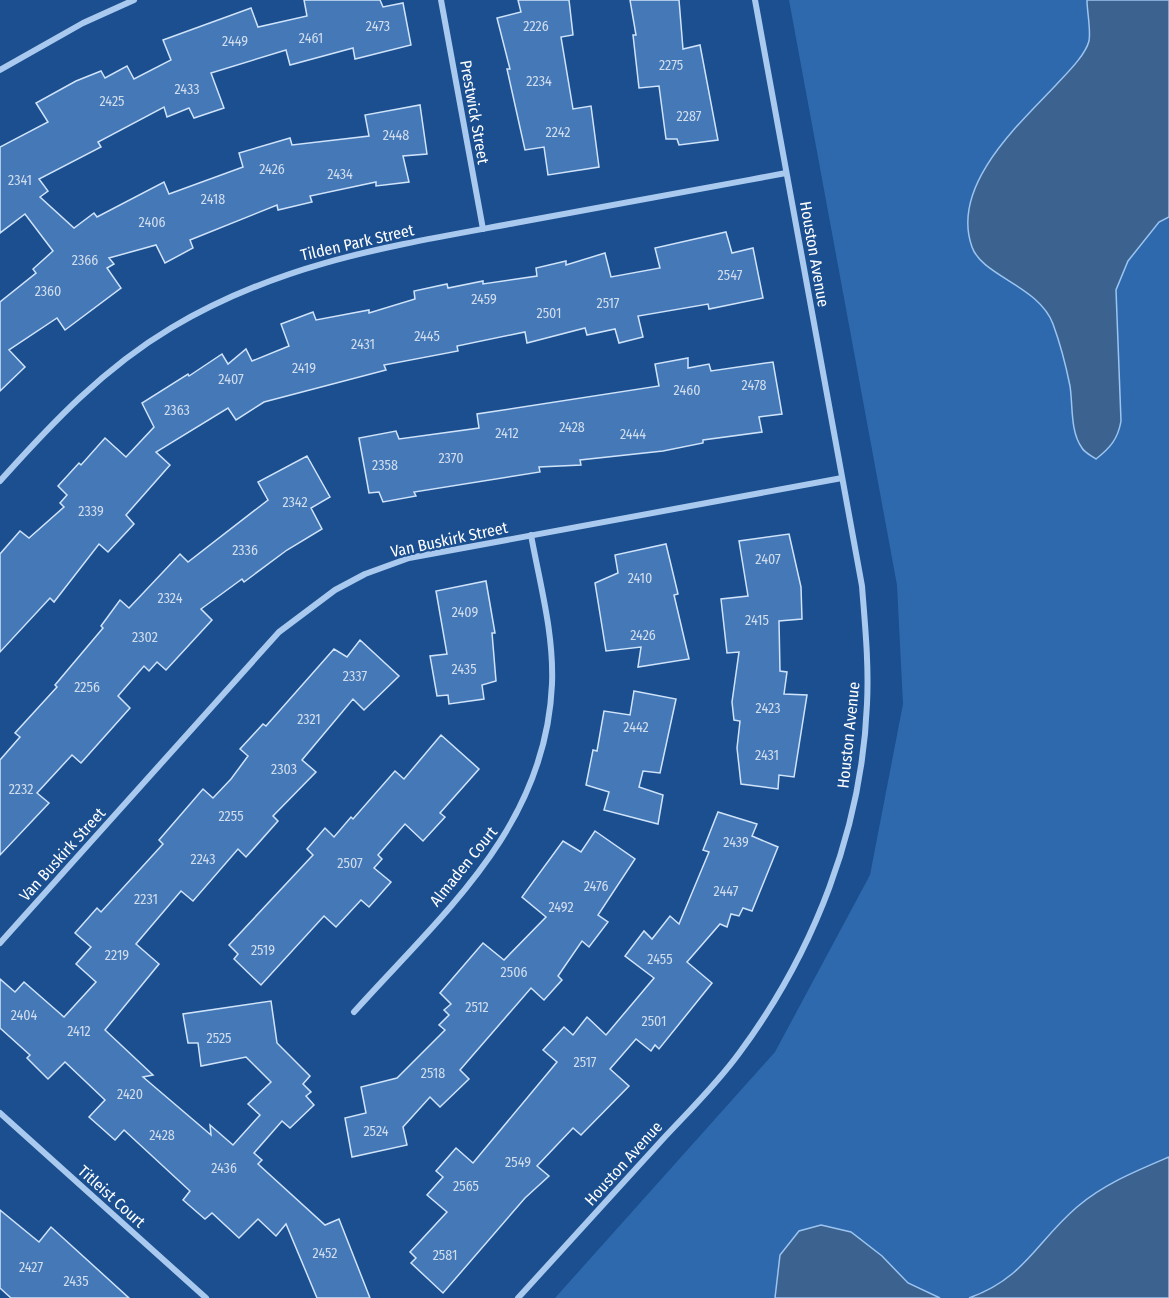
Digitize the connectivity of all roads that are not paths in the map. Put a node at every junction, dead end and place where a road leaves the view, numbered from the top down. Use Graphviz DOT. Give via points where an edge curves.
graph roads {
  1 [pos="134,0"];
  2 [pos="441,0"];
  3 [pos="755,0"];
  4 [pos="0,70"];
  5 [pos="786,173"];
  6 [pos="483,229"];
  7 [pos="842,478"];
  8 [pos="0,481"];
  9 [pos="531,535"];
  10 [pos="0,944"];
  11 [pos="354,1012"];
  12 [pos="0,1113"];
  13 [pos="206,1298"];
  14 [pos="518,1298"];
  1 -- 4 [label="street" via="83,23"];
  2 -- 6 [label="street, Prestwick Street"];
  3 -- 5 [label="street, Houston Avenue"];
  5 -- 6 [label="street, Tilden Park Street"];
  5 -- 7 [label="street, Houston Avenue"];
  6 -- 8 [label="street, Tilden Park Street" via="339,257 289,272 227,298 162,334 90,387"];
  7 -- 9 [label="street, Van Buskirk Street"];
  7 -- 14 [label="street, Houston Avenue" via="862,586 867,705 861,768 834,876 808,941 778,997 740,1052"];
  9 -- 10 [label="street, Van Buskirk Street" via="409,558 365,574 310,606 279,633"];
  9 -- 11 [label="street, Almaden Court" via="550,639 552,684 547,732 534,778 516,819 494,854"];
  12 -- 13 [label="street, Titleist Court"];
}
